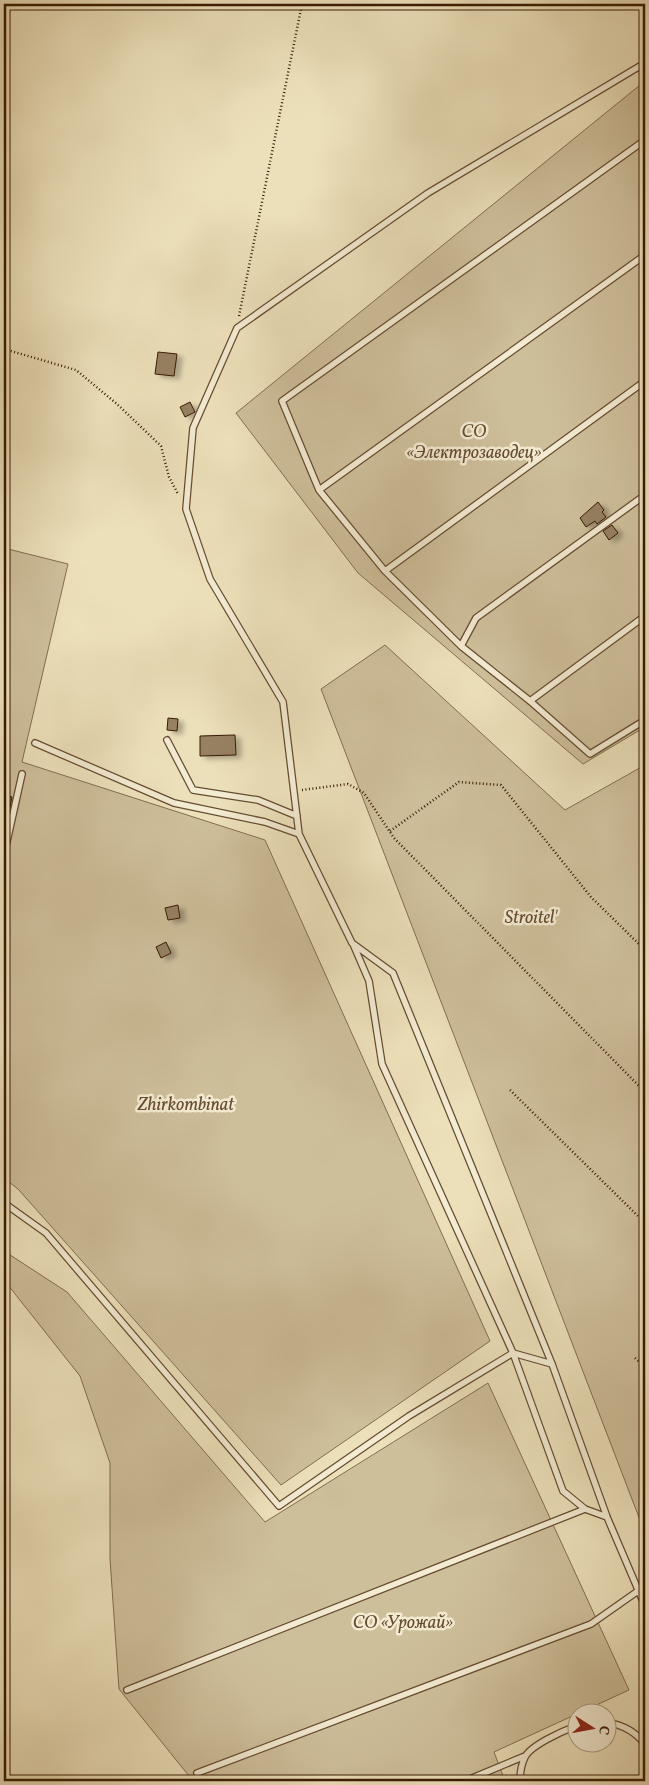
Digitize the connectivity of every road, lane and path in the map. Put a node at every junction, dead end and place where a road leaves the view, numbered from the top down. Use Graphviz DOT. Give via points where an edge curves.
graph roads {
  1 [pos="302,4"];
  2 [pos="643,65"];
  3 [pos="645,76"];
  4 [pos="645,140"];
  5 [pos="645,256"];
  6 [pos="237,328"];
  7 [pos="4,349"];
  8 [pos="645,381"];
  9 [pos="320,490"];
  10 [pos="645,495"];
  11 [pos="186,509"];
  12 [pos="385,571"];
  13 [pos="645,616"];
  14 [pos="461,646"];
  15 [pos="530,701"];
  16 [pos="645,720"];
  17 [pos="167,740"];
  18 [pos="35,743"];
  19 [pos="22,774"];
  20 [pos="294,791"];
  21 [pos="297,816"];
  22 [pos="390,831"];
  23 [pos="299,834"];
  24 [pos="4,855"];
  25 [pos="352,943"];
  26 [pos="645,950"];
  27 [pos="510,1090"];
  28 [pos="645,1092"];
  29 [pos="4,1204"];
  30 [pos="645,1223"];
  31 [pos="513,1352"];
  32 [pos="636,1358"];
  33 [pos="552,1364"];
  34 [pos="645,1367"];
  35 [pos="585,1509"];
  36 [pos="607,1517"];
  37 [pos="638,1591"];
  38 [pos="645,1606"];
  39 [pos="127,1690"];
  40 [pos="616,1724"];
  41 [pos="566,1730"];
  42 [pos="645,1745"];
  43 [pos="525,1756"];
  44 [pos="197,1773"];
  45 [pos="465,1781"];
  46 [pos="520,1781"];
  1 -- 6 [label="path"];
  2 -- 3 [label="lane"];
  2 -- 6 [label="lane" via="428,193"];
  4 -- 9 [label="lane" via="282,401"];
  5 -- 9 [label="lane"];
  6 -- 11 [label="lane" via="193,428"];
  7 -- 11 [label="path" via="76,370 117,404 161,446 169,477"];
  8 -- 12 [label="lane"];
  9 -- 12 [label="lane"];
  10 -- 14 [label="lane" via="476,618"];
  11 -- 20 [label="lane" via="210,579 282,702"];
  12 -- 14 [label="lane"];
  13 -- 15 [label="lane"];
  14 -- 15 [label="lane"];
  15 -- 16 [label="lane" via="590,754"];
  17 -- 21 [label="lane" via="193,790 258,800"];
  18 -- 23 [label="lane" via="174,803 266,822"];
  19 -- 24 [label="lane"];
  20 -- 21 [label="lane"];
  20 -- 22 [label="path" via="348,784 364,793"];
  21 -- 23 [label="lane"];
  22 -- 26 [label="path" via="459,782 501,785 591,897"];
  22 -- 28 [label="path"];
  23 -- 25 [label="lane"];
  25 -- 31 [label="lane" via="369,981 382,1064"];
  25 -- 33 [label="lane" via="393,973"];
  27 -- 30 [label="path"];
  29 -- 31 [label="lane" via="46,1233 279,1506 410,1416"];
  31 -- 33 [label="lane"];
  31 -- 35 [label="lane" via="563,1491"];
  32 -- 34 [label="path"];
  33 -- 36 [label="lane"];
  35 -- 36 [label="lane"];
  35 -- 39 [label="lane"];
  36 -- 37 [label="lane"];
  37 -- 38 [label="lane"];
  37 -- 44 [label="lane" via="591,1624"];
  40 -- 42 [label="lane" via="640,1737"];
  41 -- 43 [label="lane"];
  43 -- 45 [label="lane"];
  43 -- 46 [label="lane"];
}
